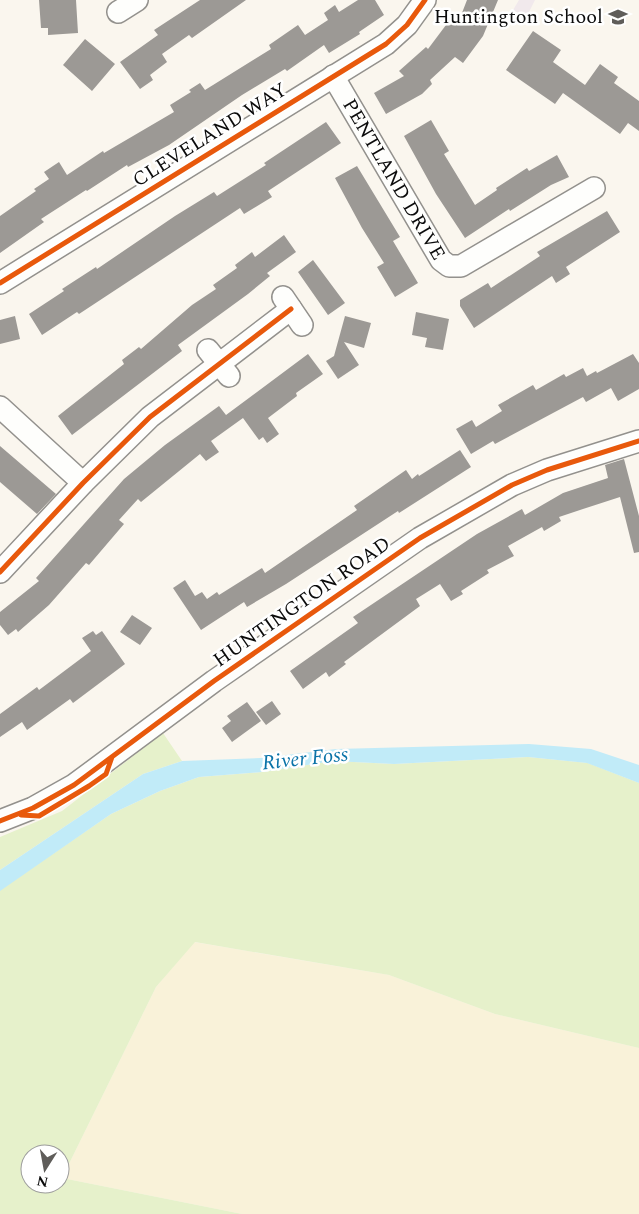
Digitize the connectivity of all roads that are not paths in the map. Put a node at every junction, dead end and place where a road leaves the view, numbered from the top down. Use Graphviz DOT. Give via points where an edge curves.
graph roads {
  1 [pos="137,0"];
  2 [pos="424,0"];
  3 [pos="118,12"];
  4 [pos="333,76"];
  5 [pos="594,188"];
  6 [pos="0,283"];
  7 [pos="292,310"];
  8 [pos="0,407"];
  9 [pos="639,441"];
  10 [pos="82,483"];
  11 [pos="0,572"];
  12 [pos="0,822"];
  1 -- 3 [label="street"];
  2 -- 4 [label="street, CLEVELAND WAY" via="407,25 386,44"];
  4 -- 5 [label="street, PENTLAND DRIVE" via="442,260 449,266 461,266"];
  4 -- 6 [label="street, CLEVELAND WAY"];
  7 -- 10 [label="street" via="150,417"];
  8 -- 10 [label="street"];
  9 -- 12 [label="street, HUNTINGTON ROAD" via="547,470 512,485 420,538 214,680 74,785"];
  10 -- 11 [label="street"];
}
